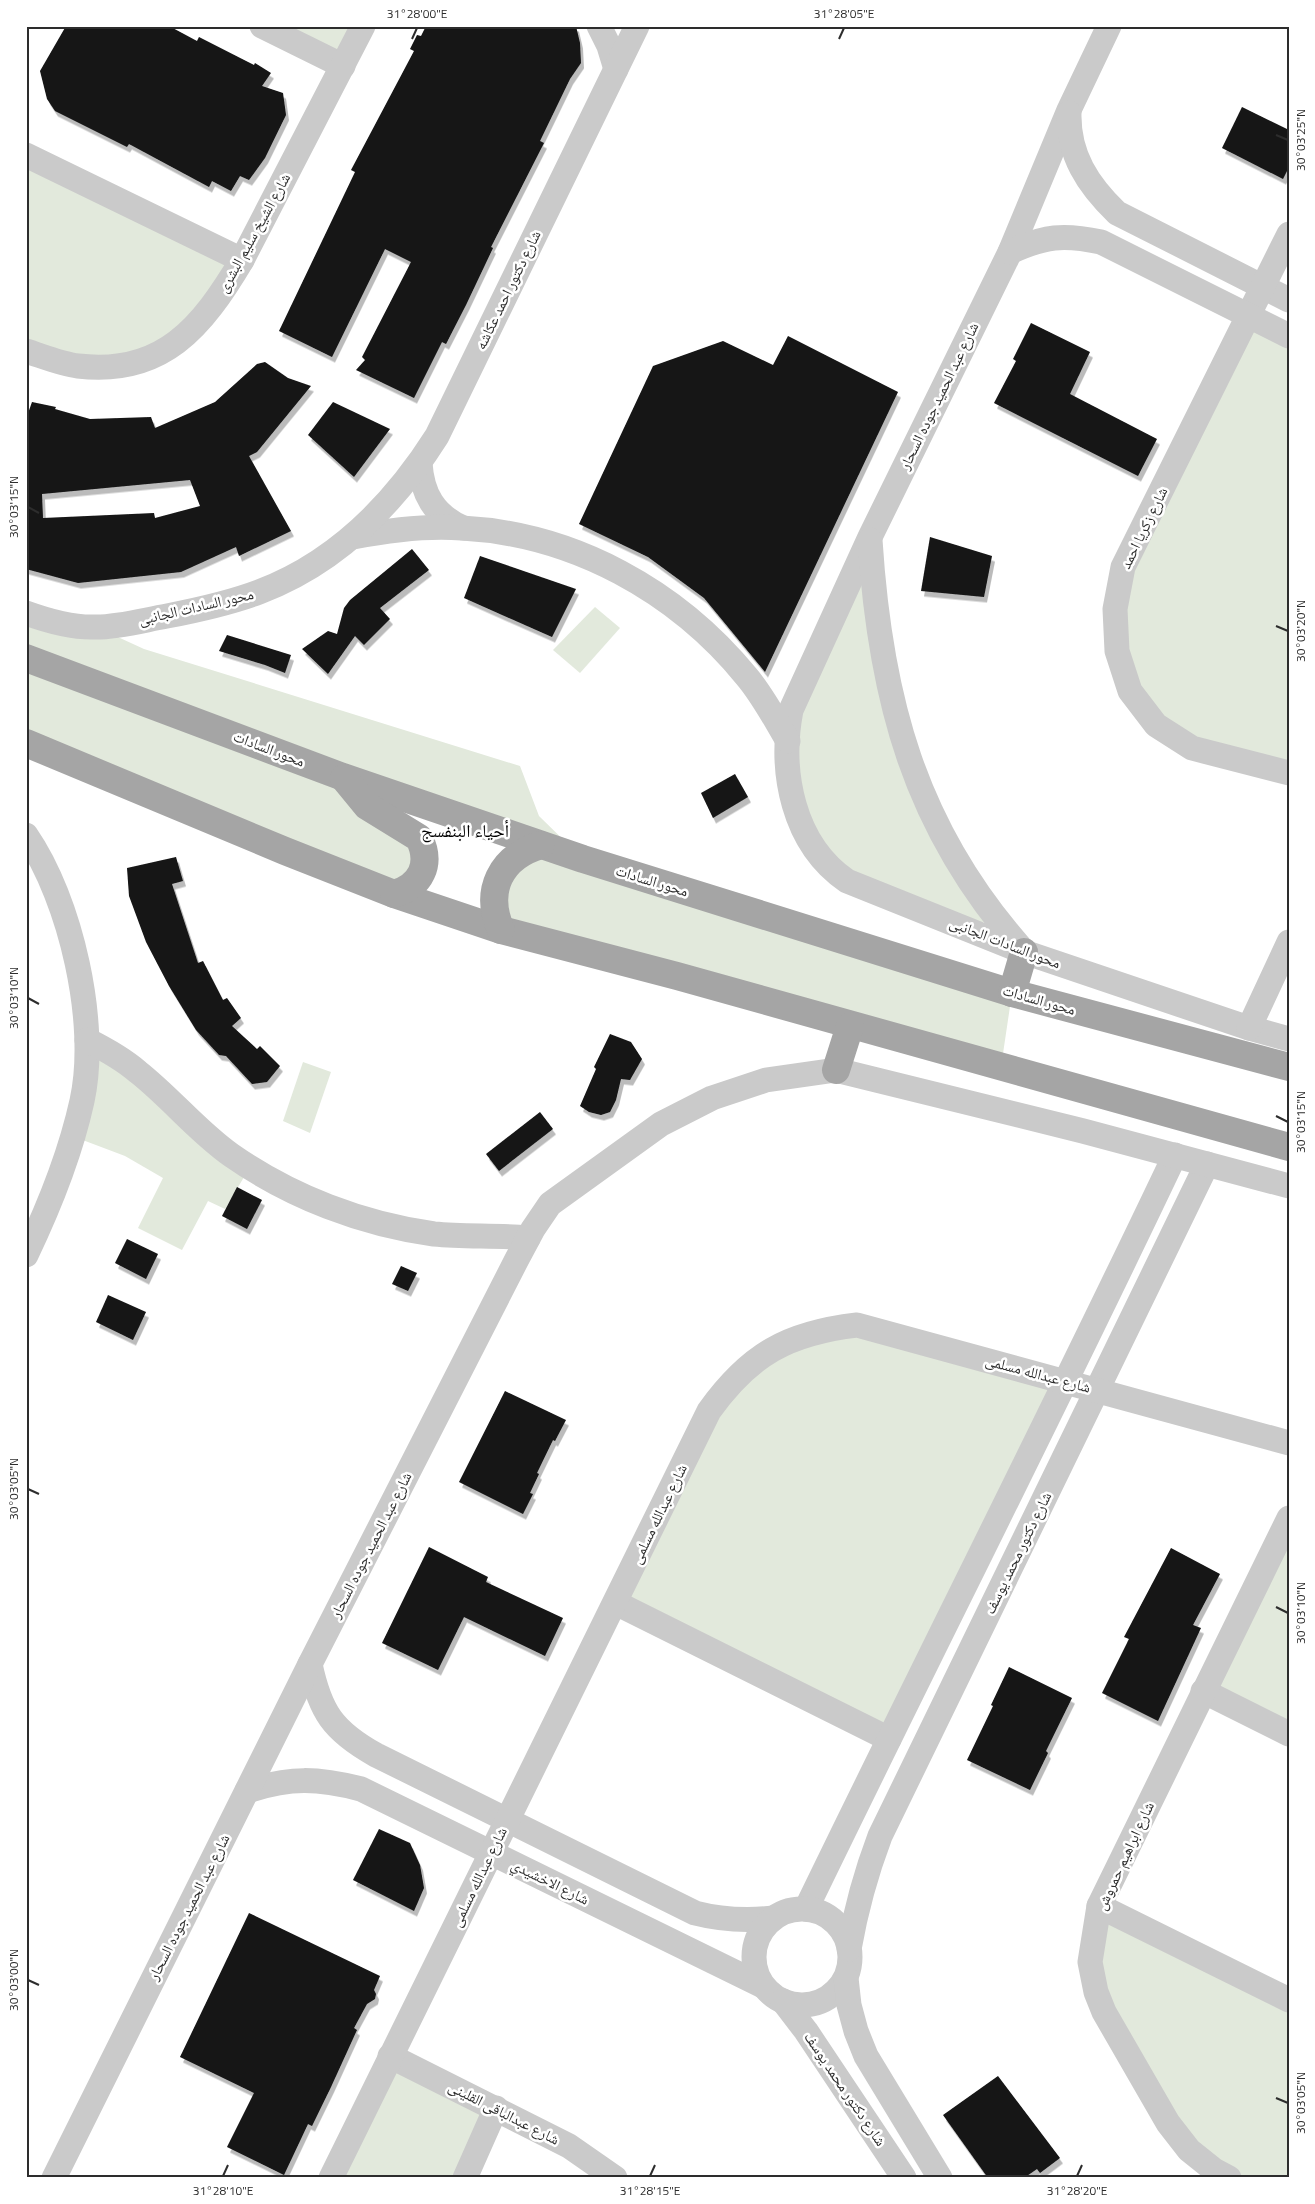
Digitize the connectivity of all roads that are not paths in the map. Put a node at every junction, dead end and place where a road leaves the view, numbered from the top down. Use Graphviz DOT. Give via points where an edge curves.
graph roads {
  1 [pos="262,26"];
  2 [pos="363,26"];
  3 [pos="599,26"];
  4 [pos="637,26"];
  5 [pos="1109,26"];
  6 [pos="343,66"];
  7 [pos="616,69"];
  8 [pos="1069,110"];
  9 [pos="26,155"];
  10 [pos="1289,234"];
  11 [pos="1010,252"];
  12 [pos="242,260"];
  13 [pos="1263,287"];
  14 [pos="1289,300"];
  15 [pos="1249,316"];
  16 [pos="1289,336"];
  17 [pos="26,350"];
  18 [pos="420,463"];
  19 [pos="463,528"];
  20 [pos="353,537"];
  21 [pos="870,537"];
  22 [pos="26,613"];
  23 [pos="26,658"];
  24 [pos="788,741"];
  25 [pos="26,743"];
  26 [pos="788,771"];
  27 [pos="1289,773"];
  28 [pos="343,777"];
  29 [pos="26,835"];
  30 [pos="541,844"];
  31 [pos="394,894"];
  32 [pos="502,930"];
  33 [pos="1289,942"];
  34 [pos="1024,952"];
  35 [pos="1012,993"];
  36 [pos="850,1026"];
  37 [pos="1249,1028"];
  38 [pos="1286,1032"];
  39 [pos="87,1040"];
  40 [pos="1289,1067"];
  41 [pos="836,1070"];
  42 [pos="1289,1147"];
  43 [pos="1175,1155"];
  44 [pos="1206,1164"];
  45 [pos="1289,1186"];
  46 [pos="528,1238"];
  47 [pos="26,1255"];
  48 [pos="1067,1382"];
  49 [pos="1097,1390"];
  50 [pos="1289,1443"];
  51 [pos="1289,1518"];
  52 [pos="616,1603"];
  53 [pos="310,1664"];
  54 [pos="1203,1691"];
  55 [pos="1289,1734"];
  56 [pos="888,1739"];
  57 [pos="247,1791"];
  58 [pos="507,1820"];
  59 [pos="491,1853"];
  60 [pos="1099,1906"];
  61 [pos="806,1909"];
  62 [pos="774,1918"];
  63 [pos="850,1949"];
  64 [pos="846,1978"];
  65 [pos="763,1986"];
  66 [pos="1289,2000"];
  67 [pos="783,2001"];
  68 [pos="390,2056"];
  69 [pos="496,2108"];
  70 [pos="54,2178"];
  71 [pos="331,2178"];
  72 [pos="465,2178"];
  73 [pos="615,2178"];
  74 [pos="904,2178"];
  75 [pos="940,2178"];
  76 [pos="1229,2178"];
  1 -- 6 [label="street"];
  2 -- 6 [label="street, شارع الشيخ سليم البشرى"];
  3 -- 7 [label="street"];
  4 -- 7 [label="street, شارع دكتور احمد عكاشه"];
  5 -- 8 [label="street, شارع عبد الحميد جوده السحار"];
  6 -- 12 [label="street, شارع الشيخ سليم البشرى"];
  7 -- 18 [label="street, شارع دكتور احمد عكاشه" via="437,436"];
  8 -- 11 [label="street, شارع عبد الحميد جوده السحار"];
  8 -- 13 [label="street" via="1068,127 1084,175 1117,213"];
  9 -- 12 [label="street"];
  10 -- 13 [label="street, شارع زكريا احمد"];
  11 -- 15 [label="street" via="1050,238 1076,237 1101,242"];
  11 -- 21 [label="street, شارع عبد الحميد جوده السحار"];
  12 -- 17 [label="street, شارع الشيخ سليم البشرى" via="205,315 180,341 148,359 112,368 76,366"];
  13 -- 14 [label="street"];
  13 -- 15 [label="street, شارع زكريا احمد"];
  15 -- 16 [label="street"];
  15 -- 27 [label="street, شارع زكريا احمد" via="1123,567 1115,609 1116,651 1130,692 1156,725 1192,748"];
  18 -- 19 [label="street" via="423,487 434,508"];
  18 -- 20 [label="street, شارع دكتور احمد عكاشه" via="389,502"];
  19 -- 20 [label="street" via="389,530"];
  19 -- 24 [label="street" via="518,536 571,550 605,564 653,591 698,624 724,650 754,686"];
  20 -- 22 [label="street, محور السادات الجانبى" via="283,582 186,612 96,627 50,622"];
  21 -- 24 [label="street, شارع عبد الحميد جوده السحار" via="791,710"];
  21 -- 34 [label="street" via="878,629 893,705 910,765 935,823 966,878"];
  23 -- 28 [label="main road, محور السادات"];
  24 -- 26 [label="street, شارع عبد الحميد جوده السحار"];
  25 -- 31 [label="main road"];
  26 -- 34 [label="street, محور السادات الجانبى" via="798,820 818,855 835,872 861,888"];
  28 -- 30 [label="main road, محور السادات"];
  28 -- 31 [label="main road" via="367,806 419,838 423,846 425,864 418,880 411,887"];
  29 -- 39 [label="street" via="41,856 68,926"];
  30 -- 32 [label="main road" via="519,854 502,872 494,895 494,907"];
  30 -- 35 [label="main road, محور السادات"];
  31 -- 32 [label="main road"];
  32 -- 36 [label="main road"];
  33 -- 37 [label="street"];
  34 -- 35 [label="main road"];
  34 -- 37 [label="street, محور السادات الجانبى"];
  35 -- 40 [label="main road, محور السادات"];
  36 -- 41 [label="main road"];
  36 -- 42 [label="main road"];
  37 -- 38 [label="street, محور السادات الجانبى"];
  39 -- 46 [label="street" via="138,1071 187,1119 232,1155 306,1197 357,1217 410,1230"];
  39 -- 47 [label="street" via="82,1100 42,1221"];
  41 -- 43 [label="street"];
  41 -- 46 [label="street, شارع عبد الحميد جوده السحار" via="766,1080 712,1098 661,1124 550,1204"];
  43 -- 44 [label="street"];
  43 -- 48 [label="street"];
  44 -- 45 [label="street"];
  44 -- 49 [label="street, شارع دكتور محمد يوسف"];
  46 -- 53 [label="street, شارع عبد الحميد جوده السحار"];
  48 -- 49 [label="street, شارع عبدالله مسلمى"];
  48 -- 52 [label="street, شارع عبدالله مسلمى" via="857,1326 809,1334 772,1349 748,1366 709,1411"];
  48 -- 56 [label="street"];
  49 -- 50 [label="street, شارع عبدالله مسلمى"];
  49 -- 63 [label="street, شارع دكتور محمد يوسف" via="880,1836 856,1910"];
  51 -- 54 [label="street, شارع ابراهيم حمروش"];
  52 -- 56 [label="street"];
  52 -- 58 [label="street, شارع عبدالله مسلمى"];
  53 -- 57 [label="street, شارع عبد الحميد جوده السحار"];
  53 -- 58 [label="street" via="316,1693 330,1719 351,1740"];
  54 -- 55 [label="street"];
  54 -- 60 [label="street, شارع ابراهيم حمروش"];
  56 -- 61 [label="street"];
  57 -- 59 [label="street, شارع الاخشيدي" via="274,1782 304,1779 362,1789"];
  57 -- 70 [label="street, شارع عبد الحميد جوده السحار"];
  58 -- 59 [label="street, شارع عبدالله مسلمى"];
  58 -- 62 [label="street" via="695,1913 721,1920"];
  59 -- 65 [label="street, شارع الاخشيدي"];
  59 -- 68 [label="street, شارع عبدالله مسلمى"];
  60 -- 66 [label="street"];
  60 -- 76 [label="street, شارع ابراهيم حمروش" via="1090,1962 1104,2012 1168,2123 1189,2150"];
  61 -- 62 [label="street" via="789,1911"];
  61 -- 63 [label="street" via="821,1913 834,1922"];
  62 -- 65 [label="street" via="761,1932 754,1950 755,1969"];
  63 -- 64 [label="street"];
  64 -- 67 [label="street" via="835,1993 819,2002 801,2006"];
  64 -- 75 [label="street" via="854,2023 866,2056"];
  65 -- 67 [label="street"];
  67 -- 74 [label="street, شارع دكتور محمد يوسف" via="806,2030"];
  68 -- 69 [label="street, شارع عبدالباقى القلينى"];
  68 -- 71 [label="street, شارع عبدالله مسلمى"];
  69 -- 72 [label="street"];
  69 -- 73 [label="street, شارع عبدالباقى القلينى" via="569,2146"];
}
